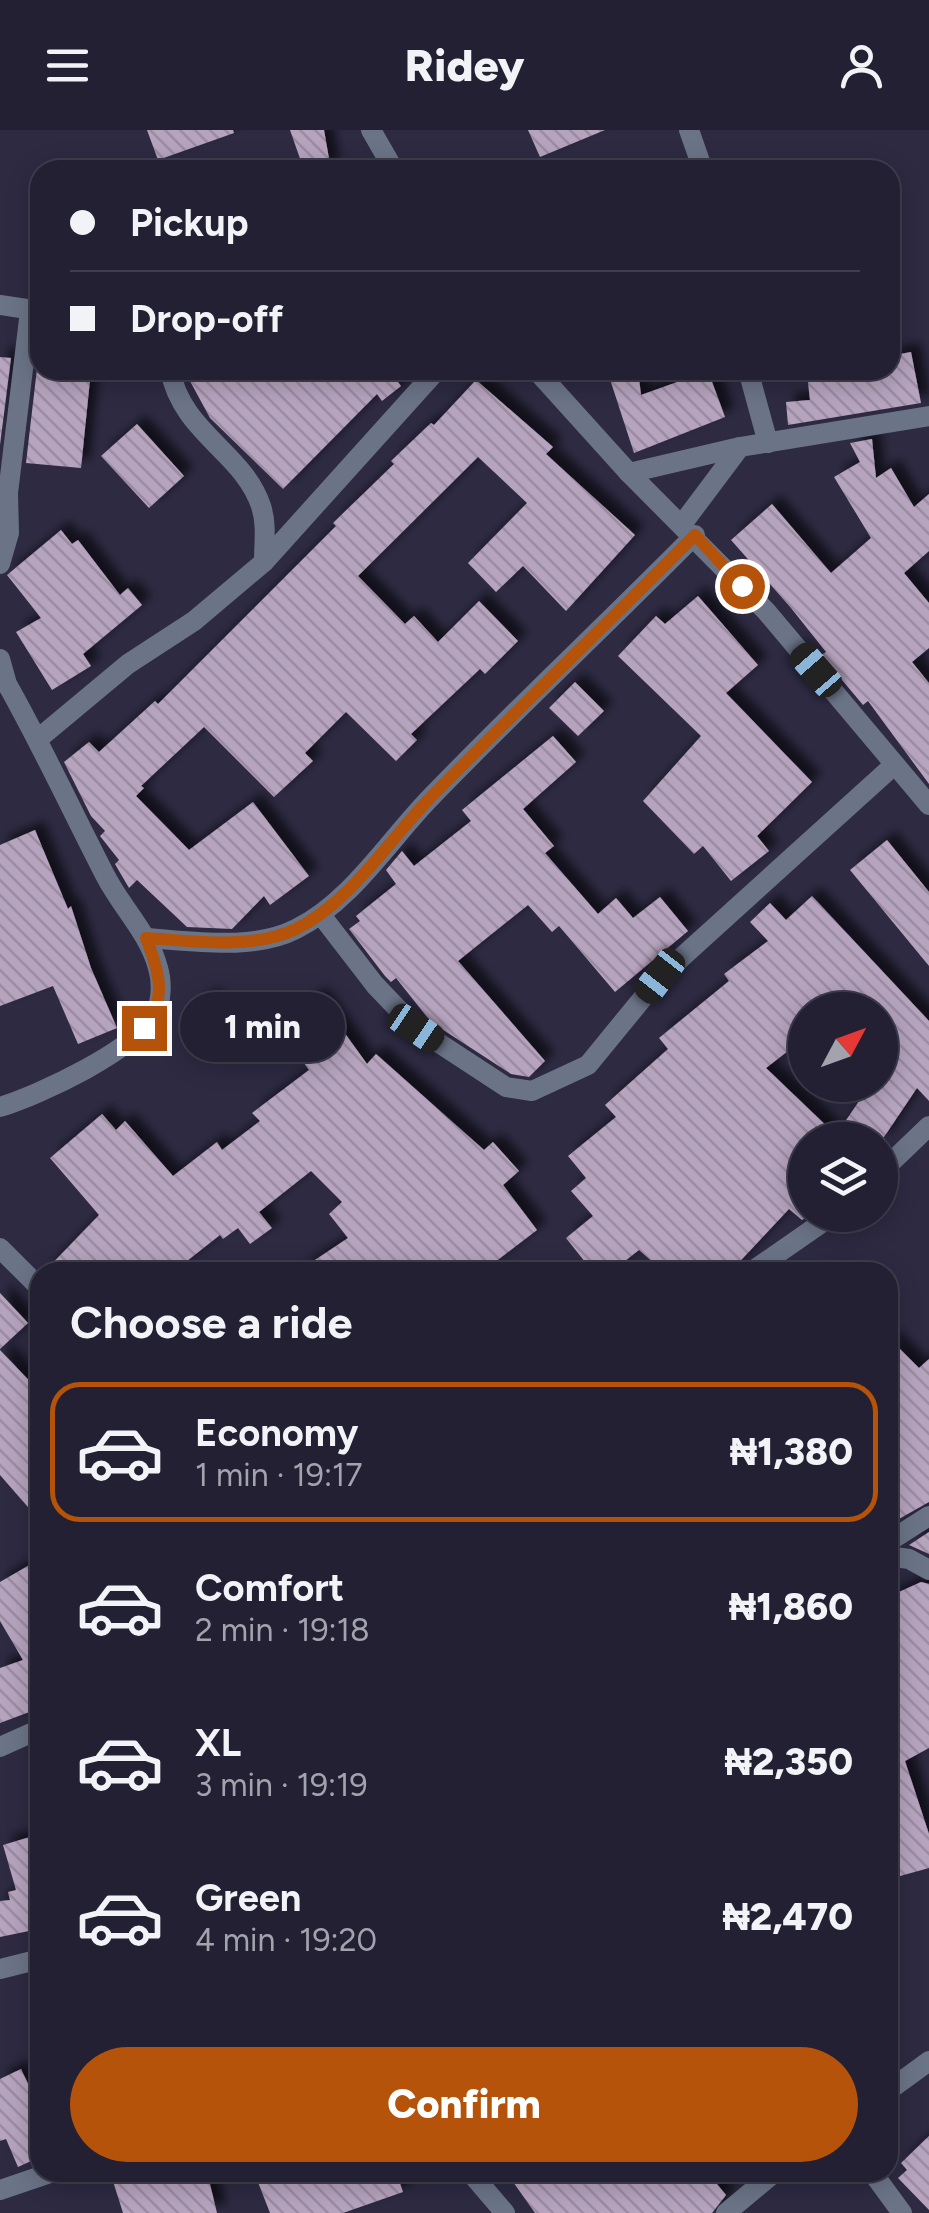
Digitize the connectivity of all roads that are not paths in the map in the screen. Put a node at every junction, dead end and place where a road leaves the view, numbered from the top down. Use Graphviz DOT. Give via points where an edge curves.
graph roads {
  1 [pos="371,130"];
  2 [pos="689,130"];
  3 [pos="388,160"];
  4 [pos="700,160"];
  5 [pos="0,305"];
  6 [pos="30,310"];
  7 [pos="30,345"];
  8 [pos="172,380"];
  9 [pos="428,380"];
  10 [pos="545,380"];
  11 [pos="751,380"];
  12 [pos="929,416"];
  13 [pos="768,443"];
  14 [pos="740,448"];
  15 [pos="629,473"];
  16 [pos="689,529"];
  17 [pos="264,562"];
  18 [pos="0,564"];
  19 [pos="0,660"];
  20 [pos="38,739"];
  21 [pos="894,765"];
  22 [pos="929,806"];
  23 [pos="321,915"];
  24 [pos="146,938"];
  25 [pos="0,1107"];
  26 [pos="929,1126"];
  27 [pos="898,1156"];
  28 [pos="809,1232"];
  29 [pos="0,1248"];
  30 [pos="765,1262"];
  31 [pos="30,1278"];
  32 [pos="929,1516"];
  33 [pos="898,1536"];
  34 [pos="898,1557"];
  35 [pos="929,1570"];
  36 [pos="30,1731"];
  37 [pos="2,1741"];
  38 [pos="30,1962"];
  39 [pos="0,1969"];
  40 [pos="929,2062"];
  41 [pos="898,2084"];
  42 [pos="30,2180"];
  43 [pos="479,2182"];
  44 [pos="763,2182"];
  45 [pos="879,2182"];
  46 [pos="0,2190"];
  47 [pos="506,2213"];
  48 [pos="726,2213"];
  49 [pos="902,2213"];
  1 -- 3 [label="street"];
  2 -- 4 [label="street"];
  5 -- 6 [label="street"];
  7 -- 18 [label="street"];
  8 -- 17 [label="street" via="190,420 260,503"];
  9 -- 17 [label="street"];
  10 -- 15 [label="street"];
  11 -- 13 [label="street"];
  12 -- 13 [label="street"];
  13 -- 14 [label="street"];
  14 -- 15 [label="street"];
  14 -- 16 [label="street"];
  15 -- 16 [label="street"];
  16 -- 21 [label="street"];
  16 -- 23 [label="street"];
  17 -- 20 [label="street"];
  19 -- 20 [label="street"];
  20 -- 24 [label="street" via="107,880"];
  21 -- 22 [label="street"];
  21 -- 23 [label="street" via="660,976 588,1066 532,1091 506,1087 416,1028"];
  23 -- 24 [label="street" via="265,938"];
  24 -- 25 [label="street" via="160,989 156,1012 144,1028 40,1094"];
  26 -- 27 [label="street"];
  28 -- 30 [label="street"];
  29 -- 31 [label="street"];
  32 -- 33 [label="street"];
  34 -- 35 [label="street"];
  36 -- 37 [label="street"];
  38 -- 39 [label="street"];
  40 -- 41 [label="street"];
  42 -- 46 [label="street"];
  43 -- 47 [label="street"];
  44 -- 48 [label="street"];
  45 -- 49 [label="street"];
}
